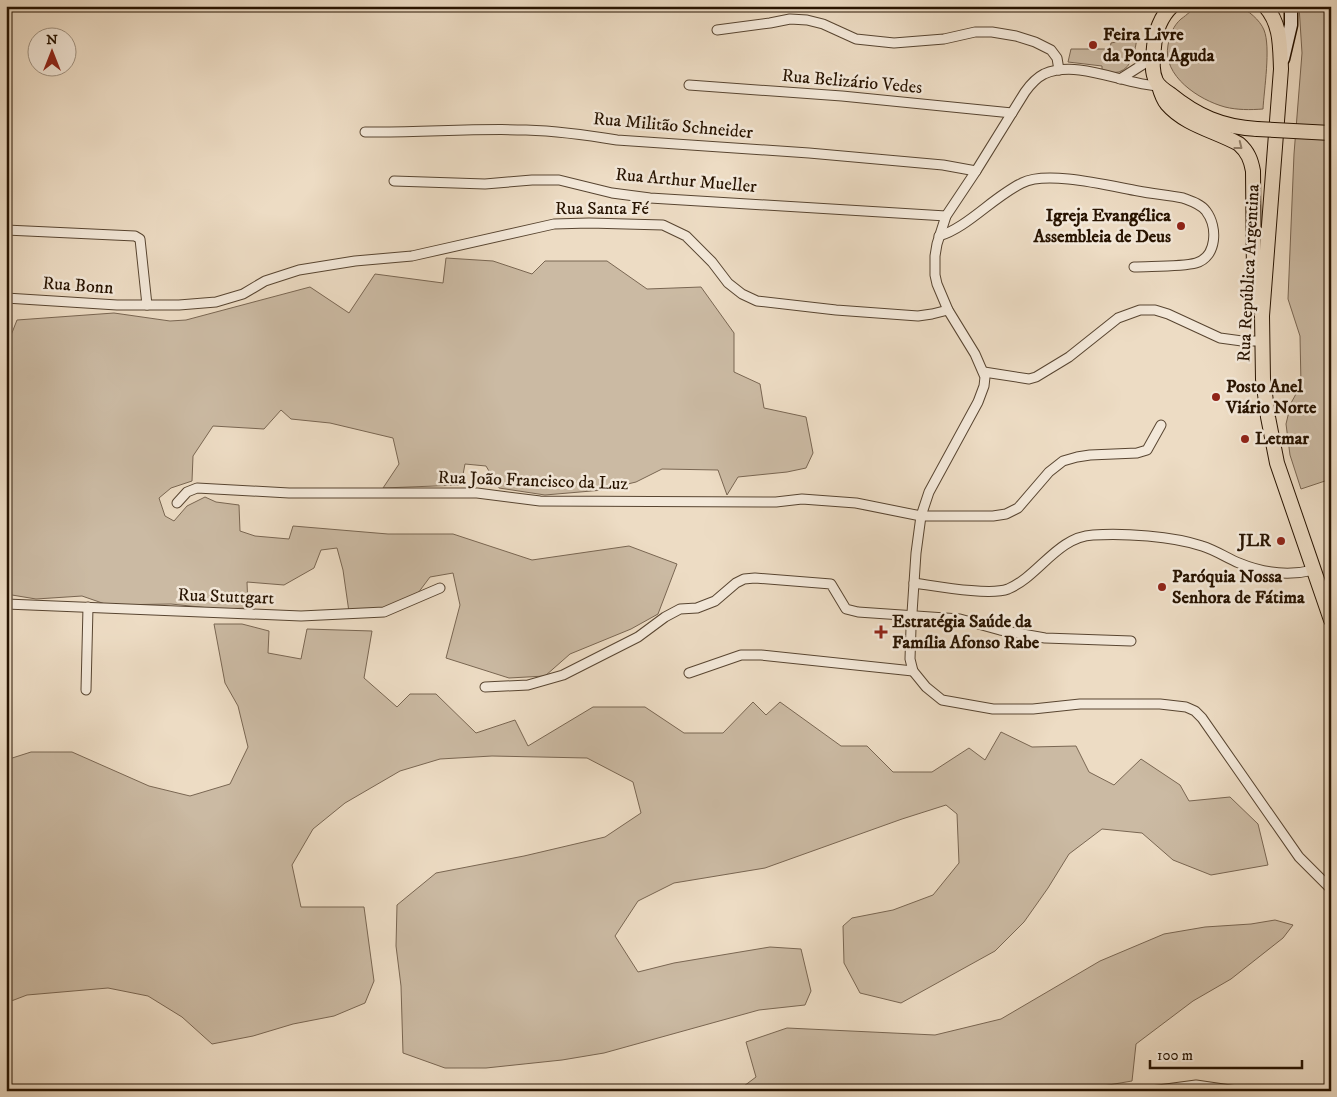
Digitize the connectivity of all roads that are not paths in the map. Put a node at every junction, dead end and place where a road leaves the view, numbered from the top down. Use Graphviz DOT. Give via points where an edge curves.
graph roads {
  1 [pos="1172,6"];
  2 [pos="1265,6"];
  3 [pos="1292,6"];
  4 [pos="717,30"];
  5 [pos="1153,58"];
  6 [pos="1281,68"];
  7 [pos="1059,70"];
  8 [pos="1120,79"];
  9 [pos="689,85"];
  10 [pos="1159,86"];
  11 [pos="1012,113"];
  12 [pos="366,132"];
  13 [pos="1331,132"];
  14 [pos="976,171"];
  15 [pos="394,181"];
  16 [pos="946,216"];
  17 [pos="6,230"];
  18 [pos="939,236"];
  19 [pos="1134,267"];
  20 [pos="6,298"];
  21 [pos="147,305"];
  22 [pos="948,310"];
  23 [pos="1262,316"];
  24 [pos="1262,341"];
  25 [pos="984,372"];
  26 [pos="1161,425"];
  27 [pos="177,503"];
  28 [pos="921,516"];
  29 [pos="1314,570"];
  30 [pos="914,584"];
  31 [pos="440,588"];
  32 [pos="6,604"];
  33 [pos="88,607"];
  34 [pos="912,615"];
  35 [pos="1331,620"];
  36 [pos="1131,641"];
  37 [pos="913,671"];
  38 [pos="689,673"];
  39 [pos="485,687"];
  40 [pos="86,690"];
  41 [pos="1331,889"];
  42 [pos="1151,1091"];
  43 [pos="1238,1091"];
  1 -- 5 [label="main road" via="1158,29"];
  2 -- 6 [label="main road, Rua República Argentina" via="1278,27"];
  3 -- 6 [label="main road"];
  4 -- 7 [label="street" via="790,19 807,20 856,39 894,43 992,32 1016,36 1051,50 1057,58"];
  5 -- 8 [label="street"];
  5 -- 10 [label="main road"];
  6 -- 23 [label="main road, Rua República Argentina"];
  7 -- 8 [label="street" via="1073,69"];
  7 -- 11 [label="street" via="1043,74 1033,82"];
  8 -- 10 [label="street"];
  9 -- 11 [label="street, Rua Belizário Vedes"];
  10 -- 13 [label="main road, bridge" via="1220,124 1237,128"];
  10 -- 23 [label="main road, one-way" via="1167,105 1180,115 1239,144 1251,160 1254,278"];
  11 -- 14 [label="street"];
  12 -- 14 [label="street, Rua Militão Schneider" via="526,130 617,140 809,153"];
  14 -- 16 [label="street"];
  15 -- 16 [label="street, Rua Arthur Mueller" via="485,184 559,180 650,198"];
  16 -- 18 [label="street"];
  17 -- 21 [label="street" via="135,236 140,239"];
  18 -- 19 [label="street" via="951,232 1025,181 1050,178 1183,198 1206,211 1213,225 1213,246 1205,259 1195,264"];
  18 -- 22 [label="street" via="935,275"];
  20 -- 21 [label="street, Rua Bonn"];
  21 -- 22 [label="street, Rua Santa Fé" via="216,302 299,270 412,256 554,224 589,223 671,229 686,236 728,283 757,301 918,316"];
  22 -- 25 [label="street"];
  23 -- 24 [label="main road, Rua República Argentina"];
  24 -- 25 [label="street" via="1220,338 1168,314 1140,310 1118,318 1070,357 1036,377 1029,379"];
  24 -- 29 [label="main road, Rua República Argentina" via="1263,379 1277,463"];
  25 -- 28 [label="street" via="984,386 978,402 929,492"];
  26 -- 28 [label="street, Rua João Francisco da Luz" via="1147,450 1137,454 1090,455 1063,461 1048,472 1018,508 1006,514"];
  27 -- 28 [label="street, Rua João Francisco da Luz" via="187,492 197,488 289,493 477,494 540,501 776,502 802,499 856,503"];
  28 -- 30 [label="street"];
  29 -- 30 [label="street" via="1281,573 1259,570 1180,540 1093,534 1079,536 1066,544 1032,573 1008,588 995,591"];
  29 -- 35 [label="main road, Rua República Argentina"];
  30 -- 34 [label="street"];
  31 -- 33 [label="street, Rua Stuttgart" via="384,612 310,616"];
  32 -- 33 [label="street, Rua Stuttgart"];
  33 -- 40 [label="street"];
  34 -- 36 [label="street" via="960,619 1045,638"];
  34 -- 37 [label="street" via="910,659"];
  34 -- 39 [label="street" via="846,609 831,584 744,578 715,600 697,608 680,609 638,637 562,675 528,685"];
  37 -- 38 [label="street" via="761,655 741,656"];
  37 -- 41 [label="street" via="942,700 993,708 1160,704 1196,711 1299,857"];
  42 -- 43 [label="street" via="1196,1086"];
}
